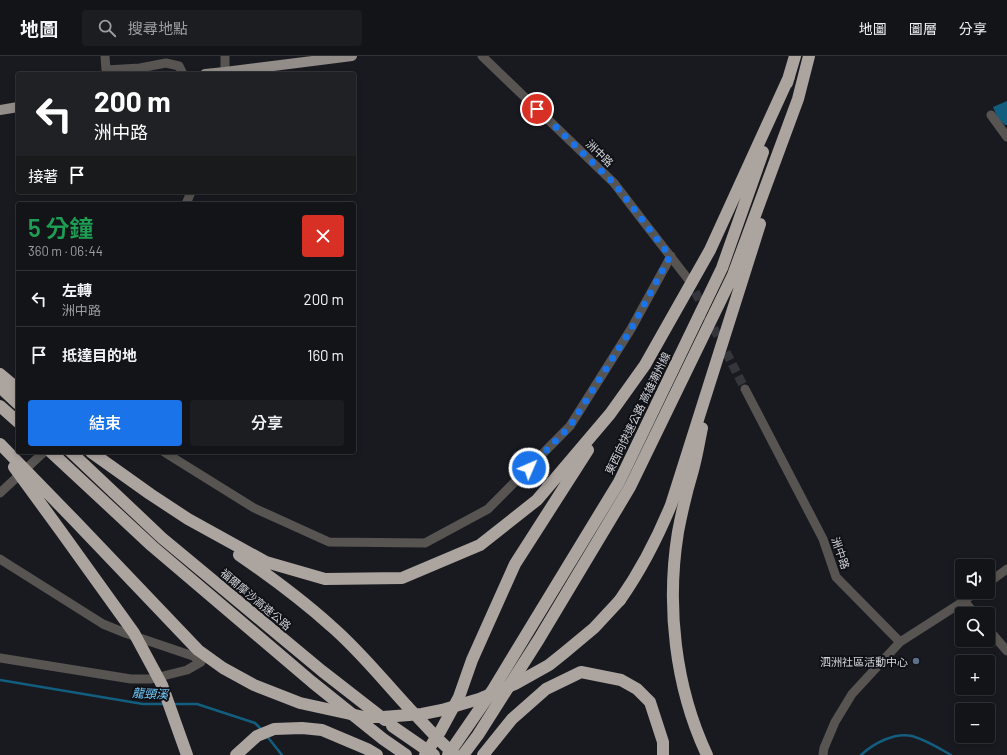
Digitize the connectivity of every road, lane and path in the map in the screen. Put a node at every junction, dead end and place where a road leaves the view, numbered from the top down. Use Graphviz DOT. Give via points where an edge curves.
graph roads {
  1 [pos="106,56"];
  2 [pos="225,56"];
  3 [pos="352,56"];
  4 [pos="482,56"];
  5 [pos="795,56"];
  6 [pos="810,56"];
  7 [pos="182,72"];
  8 [pos="225,72"];
  9 [pos="232,72"];
  10 [pos="789,77"];
  11 [pos="798,99"];
  12 [pos="16,107"];
  13 [pos="0,110"];
  14 [pos="991,115"];
  15 [pos="1007,138"];
  16 [pos="670,256"];
  17 [pos="688,279"];
  18 [pos="714,366"];
  19 [pos="0,374"];
  20 [pos="0,387"];
  21 [pos="16,387"];
  22 [pos="745,389"];
  23 [pos="16,402"];
  24 [pos="0,406"];
  25 [pos="610,414"];
  26 [pos="16,420"];
  27 [pos="0,444"];
  28 [pos="0,449"];
  29 [pos="42,454"];
  30 [pos="53,454"];
  31 [pos="73,454"];
  32 [pos="93,454"];
  33 [pos="167,454"];
  34 [pos="0,493"];
  35 [pos="188,519"];
  36 [pos="0,559"];
  37 [pos="1007,569"];
  38 [pos="995,578"];
  39 [pos="967,599"];
  40 [pos="964,601"];
  41 [pos="969,607"];
  42 [pos="995,637"];
  43 [pos="900,642"];
  44 [pos="1007,651"];
  45 [pos="0,658"];
  46 [pos="187,755"];
  47 [pos="236,755"];
  48 [pos="376,755"];
  49 [pos="406,755"];
  50 [pos="425,755"];
  51 [pos="434,755"];
  52 [pos="448,755"];
  53 [pos="455,755"];
  54 [pos="463,755"];
  55 [pos="483,755"];
  56 [pos="663,755"];
  57 [pos="707,755"];
  58 [pos="823,755"];
  1 -- 7 [label="street" via="106,70 166,63 179,66"];
  2 -- 8 [label="street"];
  3 -- 9 [label="main road"];
  4 -- 16 [label="street, 洲中路" via="614,183"];
  5 -- 10 [label="highway, 東西向快速公路 高雄潮州線"];
  6 -- 11 [label="highway"];
  10 -- 25 [label="highway" via="710,250 645,365"];
  10 -- 52 [label="highway, 東西向快速公路 高雄潮州線" via="722,268 619,482 492,691"];
  11 -- 18 [label="highway"];
  11 -- 54 [label="highway" via="732,275 630,487 539,639"];
  12 -- 13 [label="main road"];
  14 -- 15 [label="street"];
  16 -- 17 [label="street, 洲中路"];
  16 -- 33 [label="street" via="631,329 570,426 488,509 425,543 329,542 254,508"];
  18 -- 27 [label="highway, bridge" via="664,523 645,561 620,600 594,628 548,665 515,684 479,699 422,714 364,717 300,703 254,685 223,668 198,650"];
  18 -- 57 [label="highway" via="694,468 679,525 673,590 680,670 691,714"];
  19 -- 21 [label="highway"];
  20 -- 23 [label="highway"];
  22 -- 43 [label="street, 洲中路" via="824,539 836,577"];
  24 -- 26 [label="highway"];
  25 -- 35 [label="highway" via="537,500 480,545 402,578 325,579 266,562"];
  25 -- 50 [label="highway" via="515,564 472,660 459,697"];
  28 -- 46 [label="highway, bridge" via="134,633 162,685"];
  29 -- 34 [label="street"];
  30 -- 49 [label="highway" via="158,551 312,682"];
  31 -- 51 [label="highway, 福爾摩沙高速公路, bridge" via="162,538 322,671"];
  32 -- 35 [label="highway"];
  35 -- 53 [label="highway, bridge" via="256,567 332,627"];
  36 -- 45 [label="street" via="103,624 193,656 201,662 187,670 151,679 130,679"];
  37 -- 38 [label="street"];
  39 -- 40 [label="street"];
  40 -- 41 [label="street"];
  40 -- 43 [label="street"];
  42 -- 44 [label="street"];
  43 -- 58 [label="street" via="852,694 835,722"];
  47 -- 48 [label="highway" via="257,736 274,729 302,728 322,730"];
  55 -- 56 [label="highway" via="512,719 546,689 581,672 621,680 637,689 650,702 663,742"];
}
